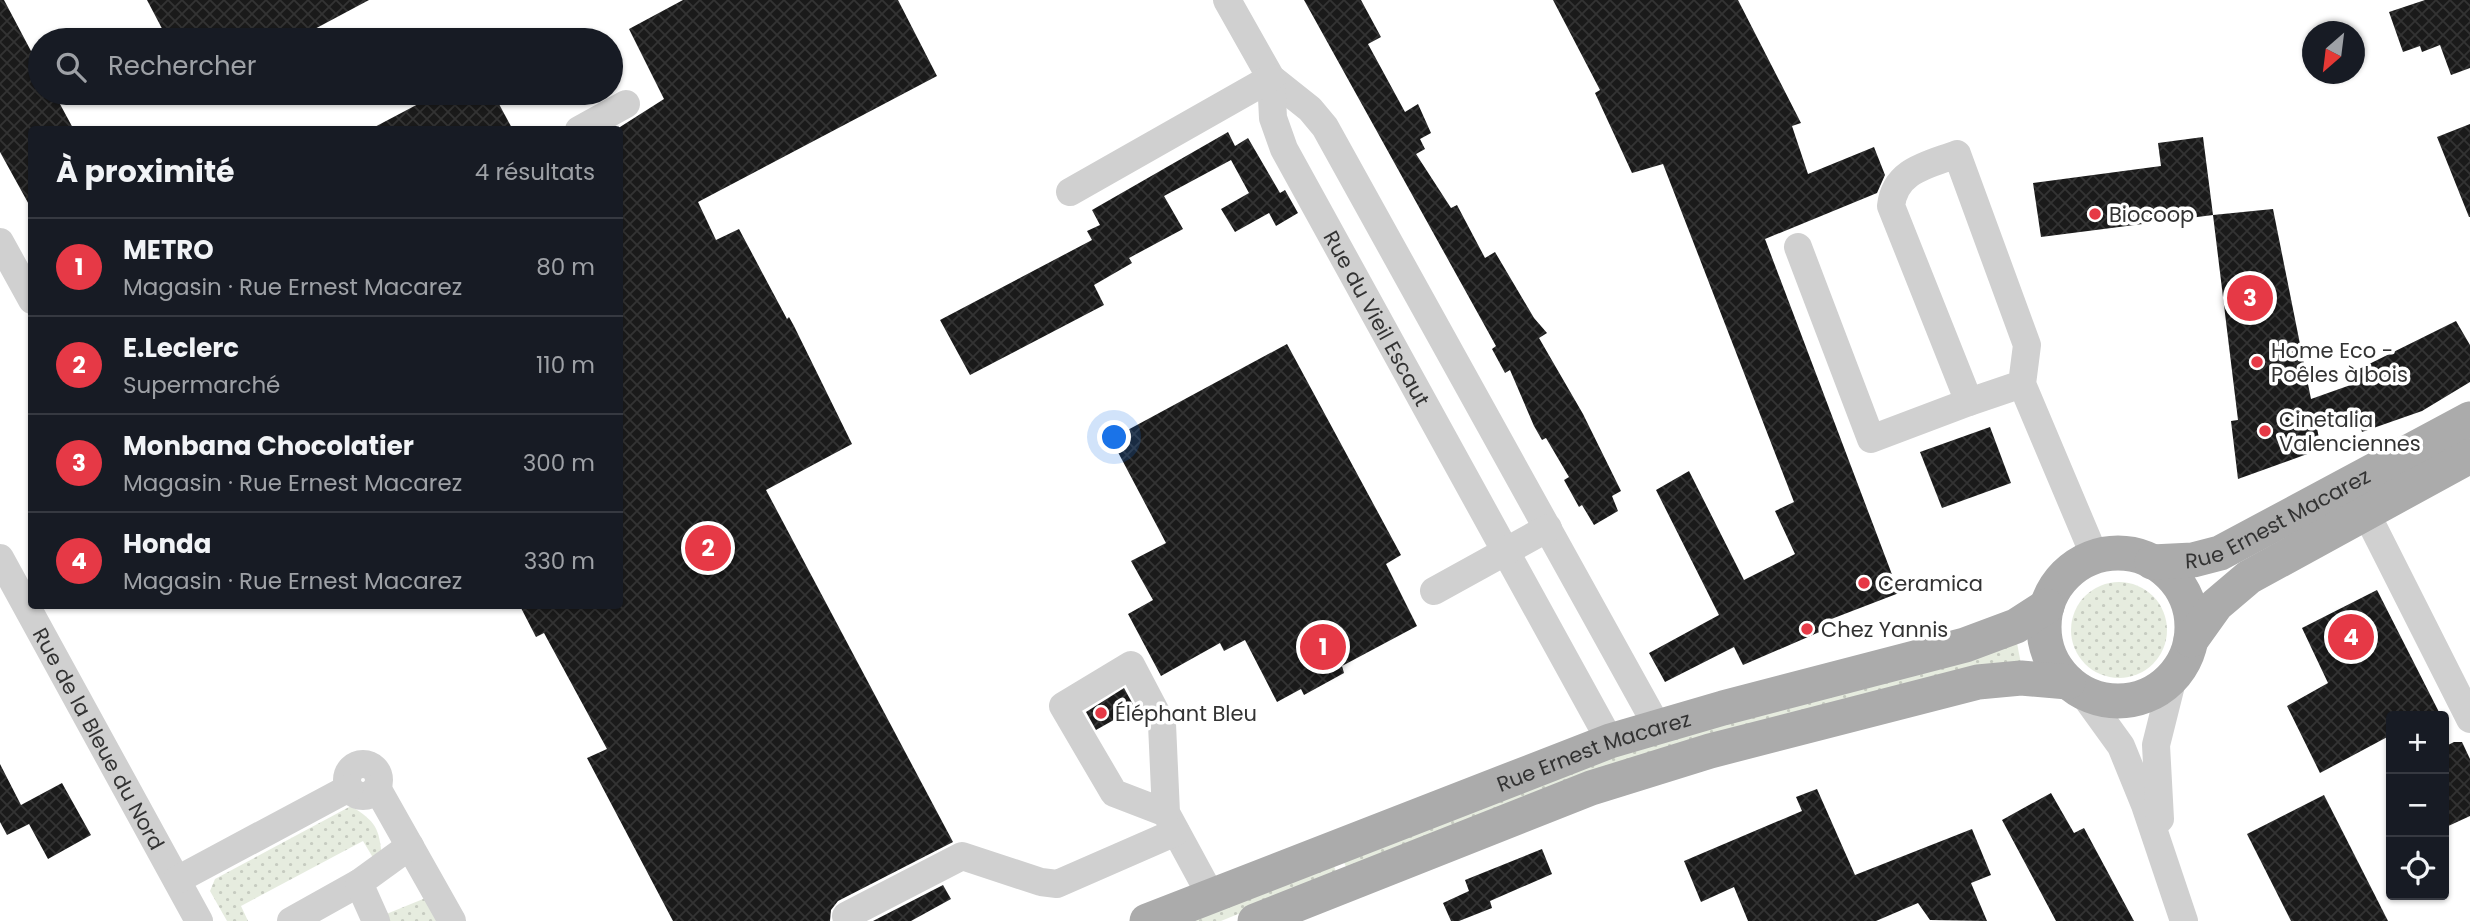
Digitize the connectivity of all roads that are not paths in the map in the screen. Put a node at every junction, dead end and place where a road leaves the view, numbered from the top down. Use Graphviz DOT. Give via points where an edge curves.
graph roads {
  1 [pos="1227,0"];
  2 [pos="1271,78"];
  3 [pos="626,104"];
  4 [pos="586,126"];
  5 [pos="1070,192"];
  6 [pos="0,242"];
  7 [pos="1798,247"];
  8 [pos="28,293"];
  9 [pos="2022,384"];
  10 [pos="1969,402"];
  11 [pos="2470,419"];
  12 [pos="2470,456"];
  13 [pos="2366,513"];
  14 [pos="1548,528"];
  15 [pos="1506,552"];
  16 [pos="2095,557"];
  17 [pos="0,558"];
  18 [pos="2152,562"];
  19 [pos="1434,591"];
  20 [pos="28,601"];
  21 [pos="2047,606"];
  22 [pos="32,609"];
  23 [pos="2191,640"];
  24 [pos="2174,677"];
  25 [pos="2075,687"];
  26 [pos="2470,719"];
  27 [pos="1657,726"];
  28 [pos="1610,741"];
  29 [pos="1171,823"];
  30 [pos="410,846"];
  31 [pos="2165,860"];
  32 [pos="177,880"];
  33 [pos="359,883"];
  34 [pos="1211,896"];
  35 [pos="1309,911"];
  36 [pos="200,921"];
  37 [pos="290,921"];
  38 [pos="376,921"];
  39 [pos="452,921"];
  40 [pos="847,921"];
  41 [pos="1147,921"];
  42 [pos="1255,921"];
  43 [pos="2184,921"];
  1 -- 2 [label="street, Rue du Vieil Escaut"];
  2 -- 5 [label="street"];
  2 -- 14 [label="street, Rue du Vieil Escaut" via="1325,127"];
  2 -- 15 [label="street, Rue du Vieil Escaut" via="1273,118 1284,149"];
  3 -- 4 [label="street"];
  6 -- 8 [label="street"];
  7 -- 10 [label="street" via="1871,439"];
  9 -- 10 [label="street"];
  9 -- 10 [label="street" via="2027,345 1956,154 1905,176 1895,189 1891,206"];
  9 -- 16 [label="street"];
  11 -- 18 [label="main road, Rue Ernest Macarez" via="2220,553"];
  12 -- 13 [label="main road, Rue Ernest Macarez"];
  13 -- 23 [label="main road, Rue Ernest Macarez" via="2235,587"];
  13 -- 26 [label="street"];
  14 -- 15 [label="street"];
  14 -- 27 [label="street, Rue du Vieil Escaut"];
  15 -- 19 [label="street"];
  15 -- 28 [label="street, Rue du Vieil Escaut"];
  16 -- 18 [label="main road, Rue Ernest Macarez" via="2120,553"];
  16 -- 21 [label="main road, Rue Ernest Macarez" via="2068,573"];
  17 -- 20 [label="street, Rue de la Bleue du Nord"];
  18 -- 23 [label="main road, Rue Ernest Macarez" via="2183,590 2191,614"];
  21 -- 25 [label="main road" via="2047,647 2057,670"];
  21 -- 27 [label="main road, Rue Ernest Macarez" via="2001,633 1955,648"];
  22 -- 32 [label="street, Rue de la Bleue du Nord"];
  23 -- 24 [label="main road, Rue Ernest Macarez"];
  24 -- 25 [label="main road, Rue Ernest Macarez" via="2154,692 2130,700 2105,700"];
  24 -- 31 [label="street" via="2156,745"];
  25 -- 31 [label="street" via="2121,746"];
  25 -- 35 [label="main road, Rue Ernest Macarez" via="2021,677 1978,682 1680,760 1591,788"];
  27 -- 28 [label="main road, Rue Ernest Macarez"];
  28 -- 34 [label="main road, Rue Ernest Macarez"];
  29 -- 29 [label="street" via="1114,793 1063,705 1131,666 1162,724"];
  29 -- 34 [label="street"];
  29 -- 40 [label="street" via="1057,884 962,856 846,916"];
  30 -- 32 [label="street" via="377,788 363,796 349,788"];
  30 -- 33 [label="street"];
  30 -- 39 [label="street"];
  31 -- 43 [label="street"];
  32 -- 36 [label="street, Rue de la Bleue du Nord"];
  33 -- 37 [label="street"];
  33 -- 38 [label="street"];
  34 -- 41 [label="main road, Rue Ernest Macarez"];
  35 -- 42 [label="main road, Rue Ernest Macarez"];
}
